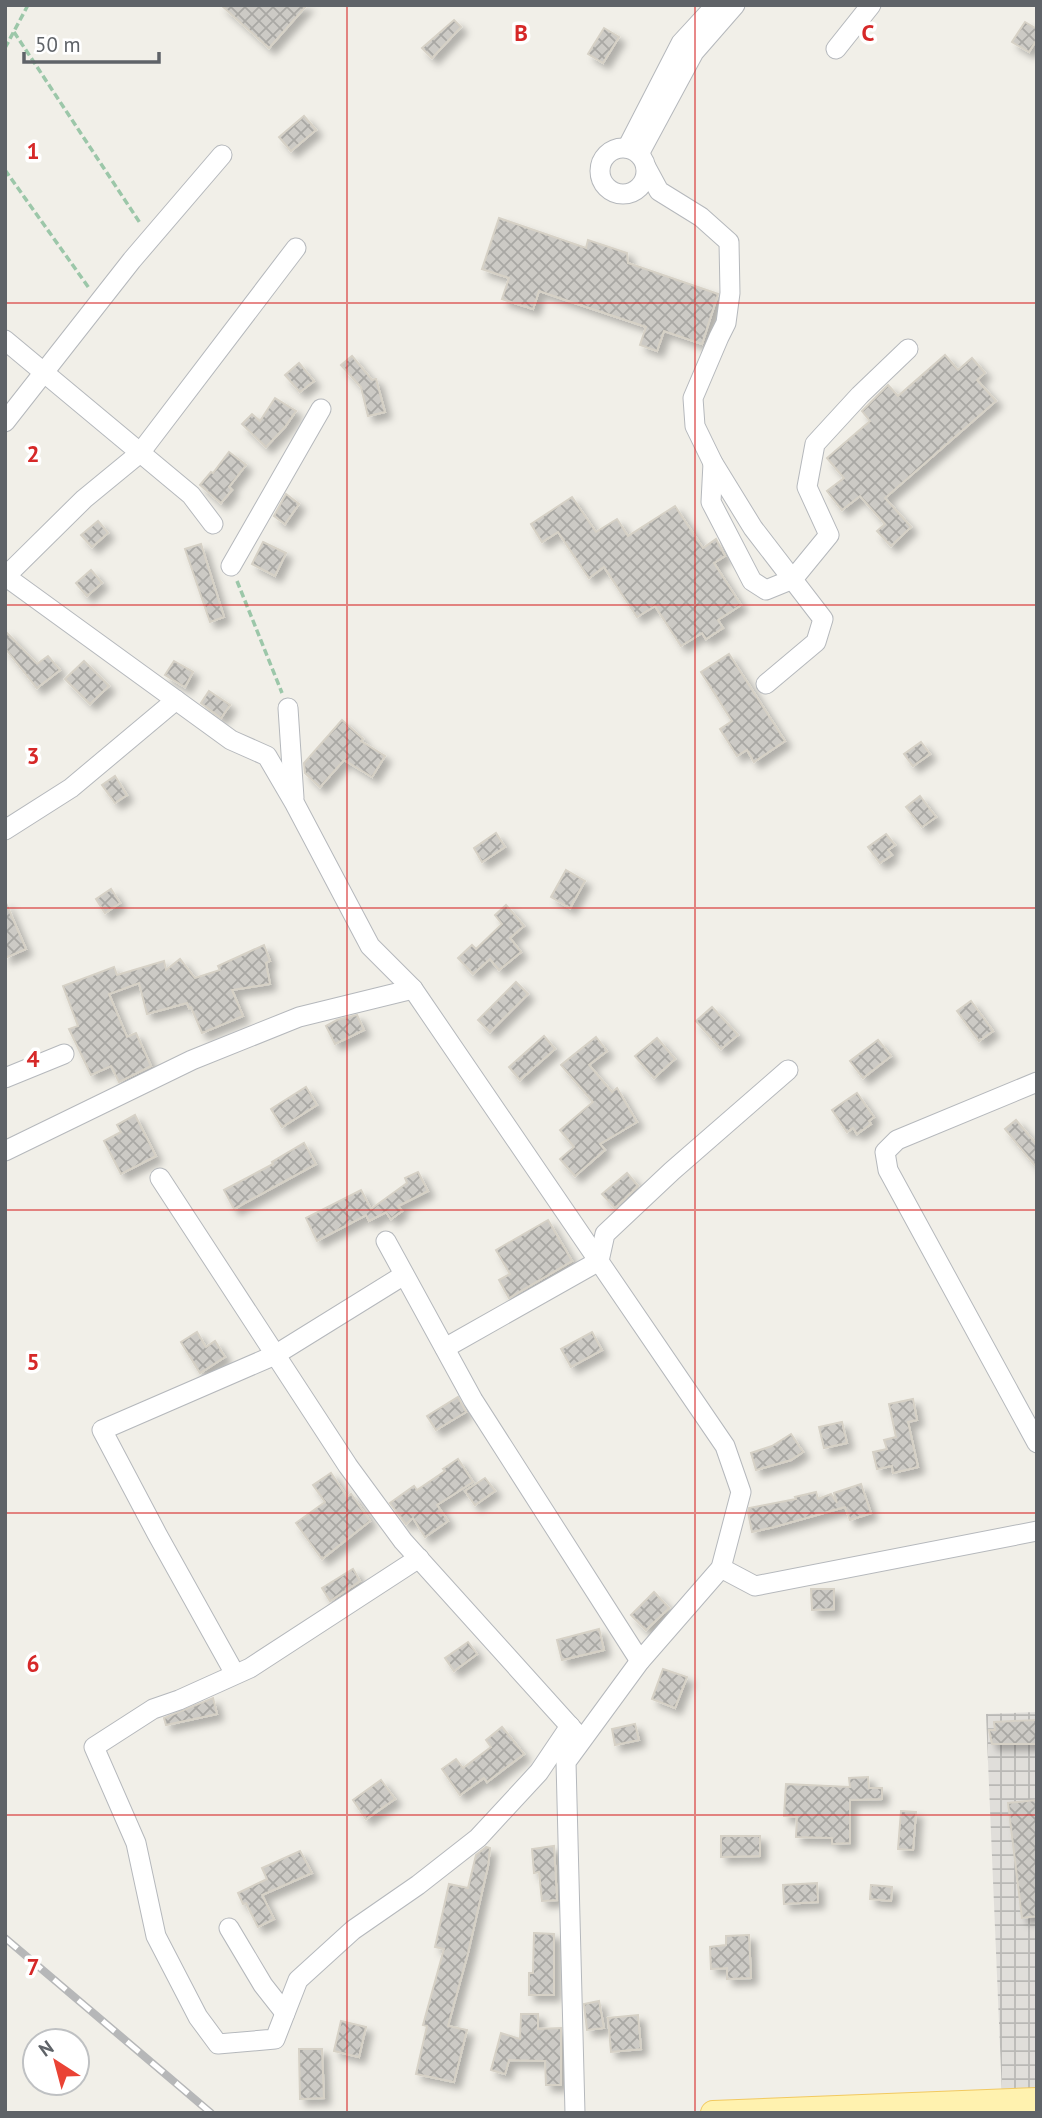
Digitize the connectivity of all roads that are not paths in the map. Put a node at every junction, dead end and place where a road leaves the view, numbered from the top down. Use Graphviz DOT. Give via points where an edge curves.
graph roads {
  1 [pos="716,5"];
  2 [pos="735,5"];
  3 [pos="871,5"];
  4 [pos="836,49"];
  5 [pos="222,155"];
  6 [pos="637,156"];
  7 [pos="296,248"];
  8 [pos="5,340"];
  9 [pos="908,349"];
  10 [pos="44,374"];
  11 [pos="321,410"];
  12 [pos="5,422"];
  13 [pos="140,453"];
  14 [pos="713,463"];
  15 [pos="213,524"];
  16 [pos="231,566"];
  17 [pos="5,576"];
  18 [pos="793,579"];
  19 [pos="766,684"];
  20 [pos="176,701"];
  21 [pos="288,708"];
  22 [pos="295,804"];
  23 [pos="5,830"];
  24 [pos="413,989"];
  25 [pos="64,1054"];
  26 [pos="788,1070"];
  27 [pos="5,1078"];
  28 [pos="1037,1082"];
  29 [pos="5,1151"];
  30 [pos="160,1178"];
  31 [pos="386,1241"];
  32 [pos="599,1261"];
  33 [pos="404,1275"];
  34 [pos="444,1348"];
  35 [pos="275,1354"];
  36 [pos="1037,1443"];
  37 [pos="1037,1531"];
  38 [pos="419,1558"];
  39 [pos="721,1568"];
  40 [pos="640,1661"];
  41 [pos="235,1674"];
  42 [pos="576,1733"];
  43 [pos="229,1928"];
  44 [pos="285,2013"];
  45 [pos="1037,2100"];
  46 [pos="575,2113"];
  47 [pos="713,2113"];
  1 -- 6 [label="street" via="681,43"];
  2 -- 6 [label="street" via="694,52"];
  3 -- 4 [label="street"];
  5 -- 10 [label="street" via="150,237"];
  6 -- 14 [label="street" via="659,191 701,217 729,242 726,323 693,398 695,426"];
  7 -- 13 [label="street"];
  8 -- 10 [label="street"];
  9 -- 18 [label="street" via="815,444 807,487 830,535"];
  10 -- 12 [label="street"];
  10 -- 13 [label="street"];
  11 -- 16 [label="street"];
  13 -- 15 [label="street" via="191,495"];
  13 -- 17 [label="street" via="84,499"];
  14 -- 18 [label="street" via="753,528"];
  14 -- 18 [label="street" via="711,502 752,581 766,590"];
  17 -- 20 [label="street"];
  18 -- 19 [label="street" via="823,619 816,642"];
  20 -- 22 [label="street" via="231,740 267,756"];
  20 -- 23 [label="street" via="71,788"];
  21 -- 22 [label="street"];
  22 -- 24 [label="street" via="370,946"];
  24 -- 29 [label="street" via="299,1017 192,1060"];
  24 -- 32 [label="street"];
  25 -- 27 [label="street"];
  26 -- 32 [label="street" via="605,1234"];
  28 -- 36 [label="street" via="897,1140 886,1152 888,1170"];
  30 -- 35 [label="street"];
  31 -- 33 [label="street"];
  32 -- 34 [label="street"];
  32 -- 39 [label="street" via="725,1446 741,1492"];
  33 -- 34 [label="street"];
  33 -- 35 [label="street"];
  34 -- 40 [label="street"];
  35 -- 38 [label="street" via="348,1466"];
  35 -- 41 [label="street" via="102,1430"];
  37 -- 39 [label="street" via="755,1586"];
  38 -- 41 [label="street"];
  38 -- 42 [label="street"];
  39 -- 40 [label="street"];
  40 -- 42 [label="street"];
  41 -- 44 [label="street" via="153,1709 94,1747 136,1843 156,1936 198,2017 218,2045 275,2039"];
  42 -- 44 [label="street" via="478,1838 353,1930 298,1980"];
  42 -- 46 [label="street" via="566,1762"];
  43 -- 44 [label="street"];
  45 -- 47 [label="main road"];
}
